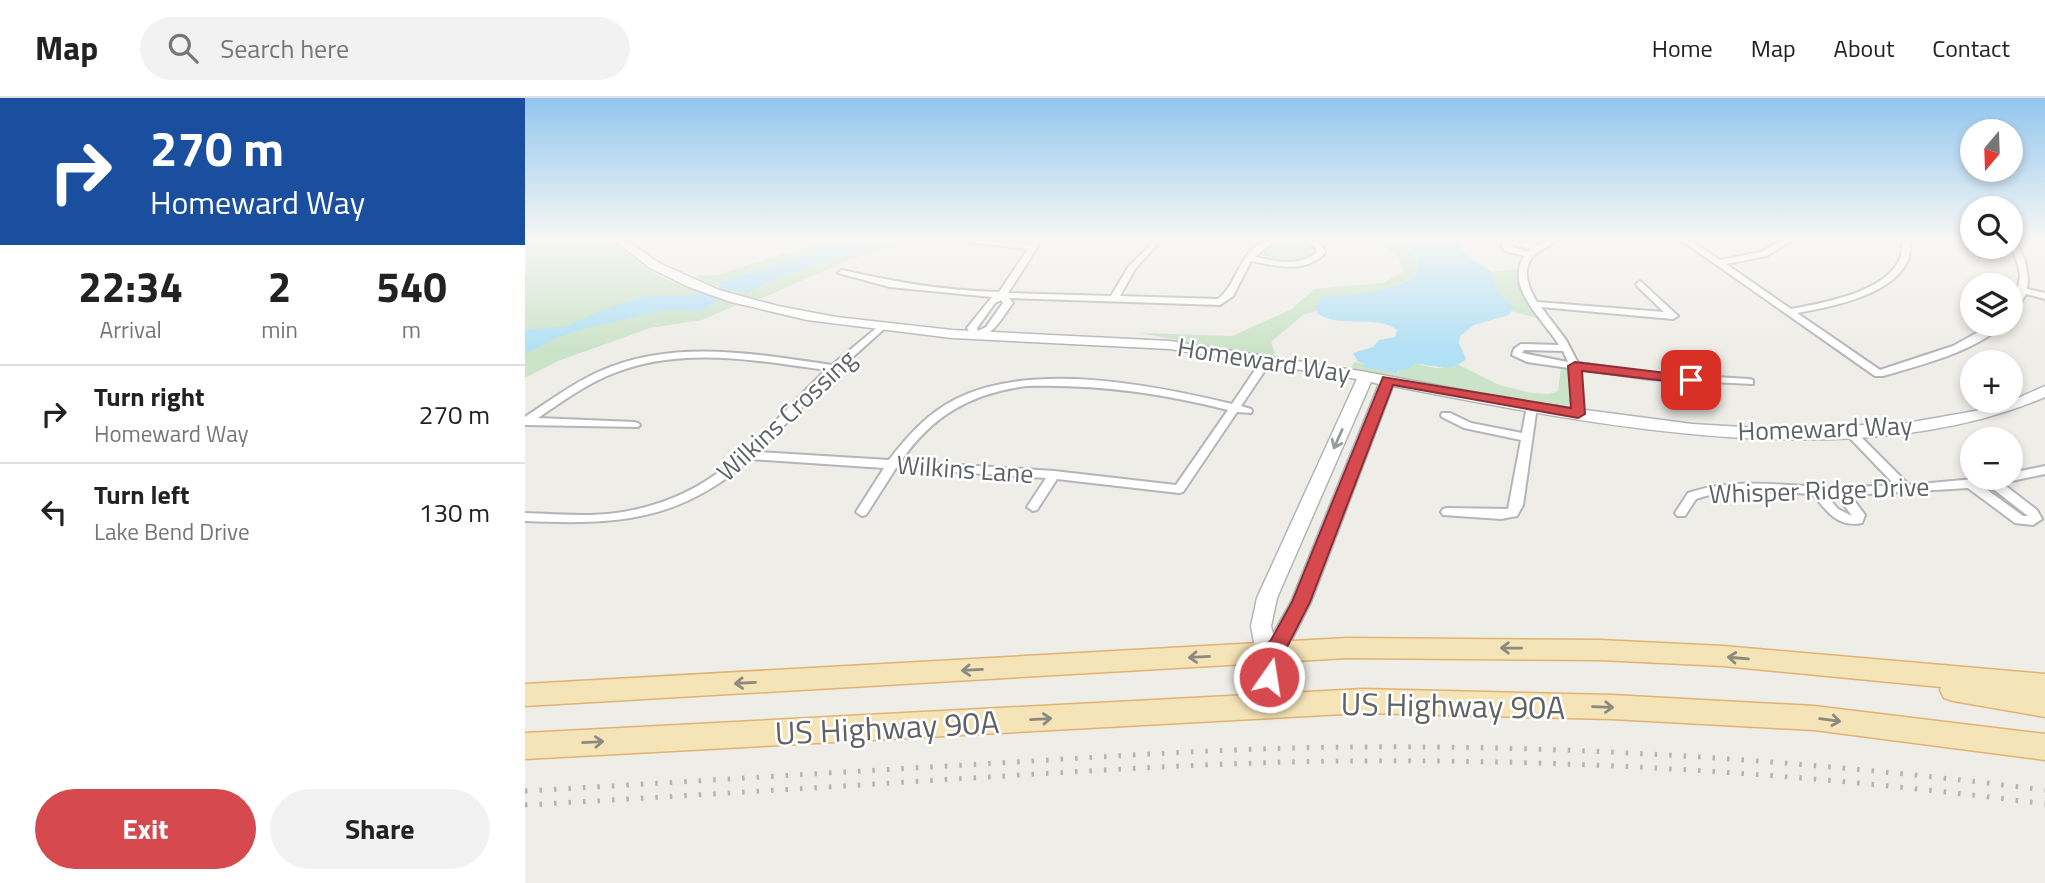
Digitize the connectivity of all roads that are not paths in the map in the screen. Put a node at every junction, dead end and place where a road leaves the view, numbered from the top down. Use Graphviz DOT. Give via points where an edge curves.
graph roads {
  1 [pos="678,277"];
  2 [pos="860,277"];
  3 [pos="1014,277"];
  4 [pos="1127,277"];
  5 [pos="1241,277"];
  6 [pos="1520,277"];
  7 [pos="1739,277"];
  8 [pos="1888,277"];
  9 [pos="2024,277"];
  10 [pos="1640,284"];
  11 [pos="2024,288"];
  12 [pos="2045,290"];
  13 [pos="2023,291"];
  14 [pos="1002,295"];
  15 [pos="2045,296"];
  16 [pos="1114,298"];
  17 [pos="1533,304"];
  18 [pos="1790,312"];
  19 [pos="880,328"];
  20 [pos="976,336"];
  21 [pos="1978,336"];
  22 [pos="1566,348"];
  23 [pos="1267,360"];
  24 [pos="1575,366"];
  25 [pos="835,368"];
  26 [pos="1366,376"];
  27 [pos="1388,380"];
  28 [pos="1749,382"];
  29 [pos="2045,391"];
  30 [pos="1532,406"];
  31 [pos="1241,409"];
  32 [pos="1578,414"];
  33 [pos="1446,415"];
  34 [pos="525,421"];
  35 [pos="634,425"];
  36 [pos="1851,433"];
  37 [pos="1526,437"];
  38 [pos="751,455"];
  39 [pos="893,465"];
  40 [pos="2045,470"];
  41 [pos="2023,474"];
  42 [pos="1055,475"];
  43 [pos="1960,485"];
  44 [pos="1906,489"];
  45 [pos="1979,490"];
  46 [pos="2003,490"];
  47 [pos="1817,491"];
  48 [pos="1840,491"];
  49 [pos="1033,507"];
  50 [pos="862,512"];
  51 [pos="1447,512"];
  52 [pos="1681,513"];
  53 [pos="525,517"];
  54 [pos="1267,653"];
  55 [pos="1806,664"];
  56 [pos="2045,685"];
  57 [pos="525,695"];
  58 [pos="2045,705"];
  59 [pos="1266,707"];
  60 [pos="525,746"];
  61 [pos="2045,747"];
  1 -- 19 [label="street, Homeward Way" via="733,299"];
  2 -- 14 [label="street" via="922,289"];
  3 -- 14 [label="street"];
  4 -- 16 [label="street"];
  5 -- 16 [label="street" via="1229,297 1220,302"];
  6 -- 17 [label="street"];
  7 -- 18 [label="street"];
  8 -- 18 [label="street" via="1840,302"];
  9 -- 11 [label="street"];
  10 -- 17 [label="street" via="1673,316"];
  11 -- 12 [label="street"];
  11 -- 13 [label="street"];
  11 -- 15 [label="street"];
  14 -- 16 [label="street"];
  14 -- 20 [label="street" via="972,328"];
  14 -- 20 [label="street" via="1008,303 989,329"];
  17 -- 22 [label="street"];
  18 -- 21 [label="street" via="1879,374 1955,349"];
  19 -- 20 [label="street, Homeward Way"];
  19 -- 25 [label="street, Wilkins Crossing"];
  20 -- 23 [label="street, Homeward Way" via="1141,342"];
  22 -- 24 [label="street"];
  22 -- 24 [label="street" via="1527,346 1517,355"];
  23 -- 26 [label="street, Homeward Way"];
  23 -- 31 [label="street"];
  24 -- 28 [label="street"];
  24 -- 32 [label="street"];
  25 -- 34 [label="street" via="713,352 664,355 593,376"];
  25 -- 38 [label="street, Wilkins Crossing"];
  26 -- 27 [label="street, Homeward Way"];
  26 -- 54 [label="street, one-way" via="1268,598 1261,626"];
  27 -- 30 [label="street, Homeward Way"];
  27 -- 54 [label="street" via="1301,602 1278,645"];
  29 -- 36 [label="street, Homeward Way" via="1945,422"];
  30 -- 32 [label="street, Homeward Way"];
  30 -- 37 [label="street"];
  31 -- 39 [label="street" via="1114,387 1000,387 965,398 939,414"];
  31 -- 42 [label="street, Wilkins Lane" via="1179,489"];
  32 -- 36 [label="street, Homeward Way" via="1736,433"];
  33 -- 37 [label="street" via="1468,426"];
  34 -- 35 [label="street"];
  36 -- 44 [label="street"];
  37 -- 51 [label="street" via="1513,513"];
  38 -- 39 [label="street, Wilkins Lane"];
  38 -- 53 [label="street, Wilkins Crossing" via="690,496 649,511 597,519"];
  39 -- 42 [label="street, Wilkins Lane"];
  39 -- 50 [label="street"];
  40 -- 41 [label="street, Whisper Ridge Drive"];
  42 -- 49 [label="street"];
  43 -- 44 [label="street, Whisper Ridge Drive"];
  44 -- 48 [label="street, Whisper Ridge Drive"];
  45 -- 46 [label="street" via="2020,520 2036,519"];
  47 -- 48 [label="street, Whisper Ridge Drive"];
  47 -- 48 [label="street" via="1836,514 1857,520 1859,515"];
  47 -- 52 [label="street, Whisper Ridge Drive" via="1712,489 1692,496"];
  55 -- 54 [label="main road, US Highway 90A, one-way" via="1723,656 1479,647"];
  54 -- 57 [label="main road, US Highway 90A, one-way"];
  54 -- 59 [label="street"];
  55 -- 56 [label="main road, US Highway 90A"];
  55 -- 58 [label="main road"];
  60 -- 59 [label="main road, US Highway 90A, one-way"];
  59 -- 61 [label="main road, US Highway 90A, one-way" via="1363,701 1612,707 1814,718"];
}
